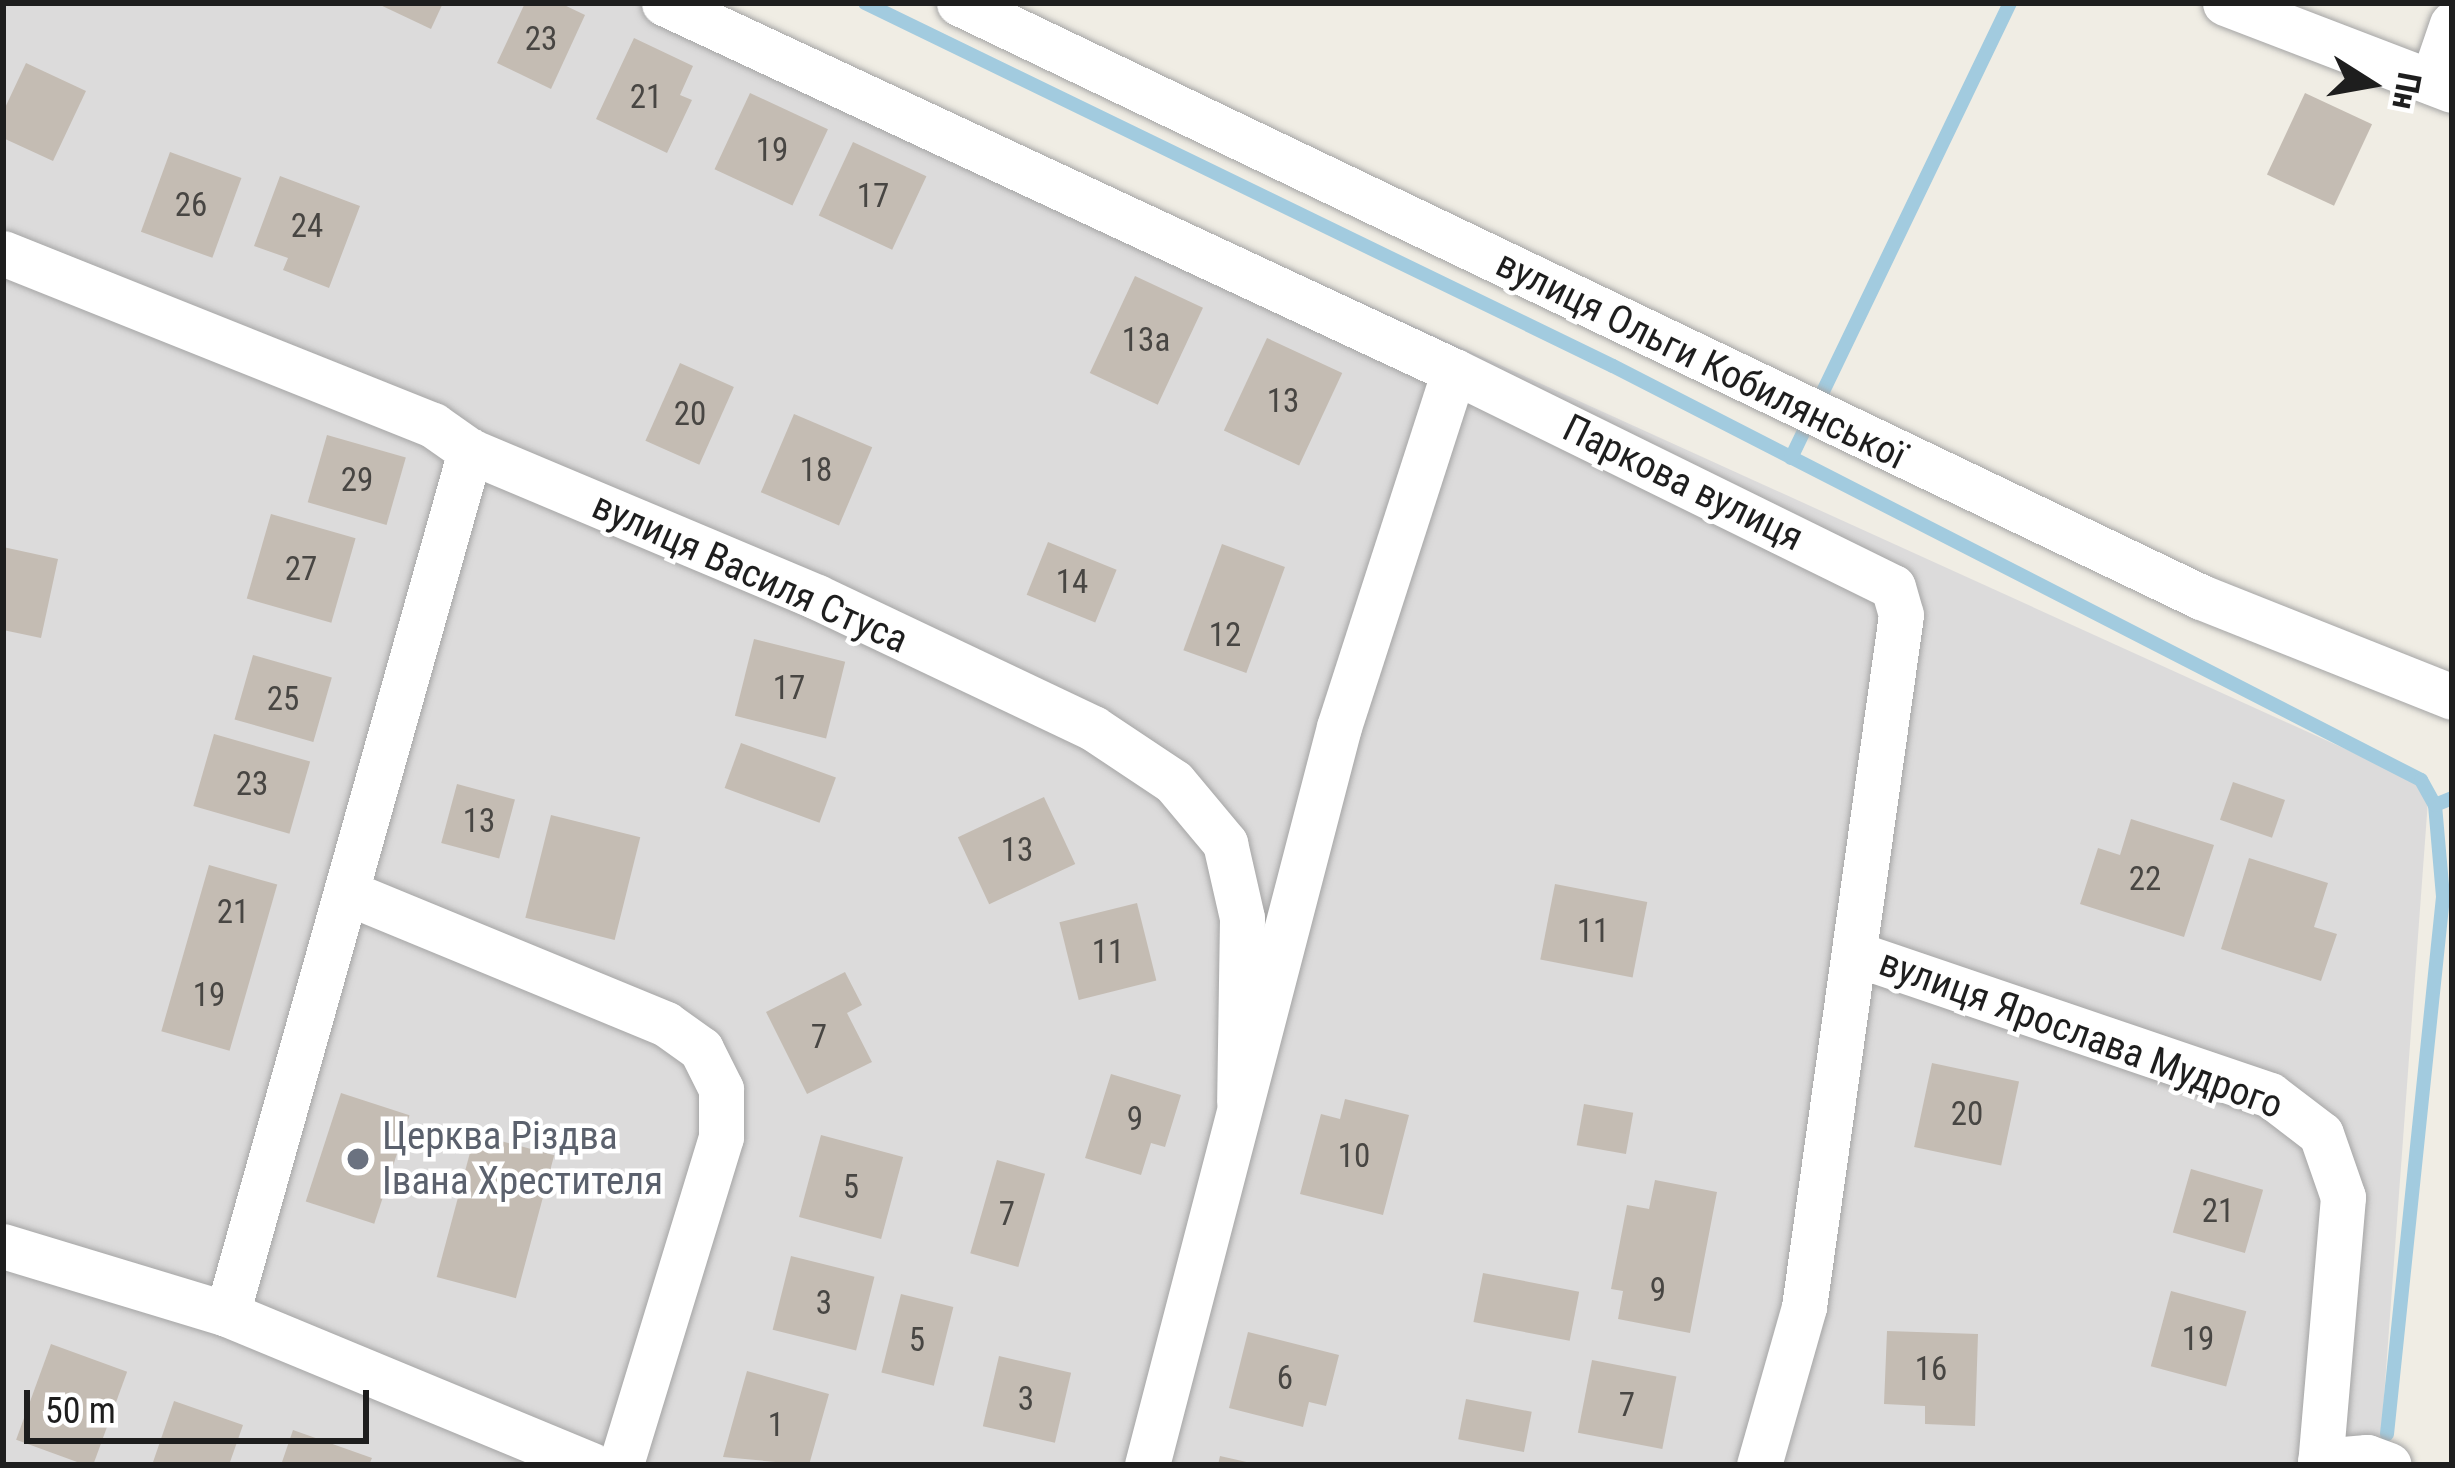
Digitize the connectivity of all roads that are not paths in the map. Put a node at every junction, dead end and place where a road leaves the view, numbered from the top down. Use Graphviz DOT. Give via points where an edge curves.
graph roads {
  1 [pos="664,3"];
  2 [pos="959,3"];
  3 [pos="2225,3"];
  4 [pos="2452,23"];
  5 [pos="2442,86"];
  6 [pos="3,253"];
  7 [pos="1454,371"];
  8 [pos="470,452"];
  9 [pos="2452,697"];
  10 [pos="346,892"];
  11 [pos="1856,954"];
  12 [pos="1239,1102"];
  13 [pos="3,1246"];
  14 [pos="226,1314"];
  15 [pos="2320,1463"];
  16 [pos="592,1465"];
  17 [pos="621,1465"];
  18 [pos="1147,1465"];
  19 [pos="1759,1465"];
  20 [pos="2389,1465"];
  1 -- 7 [label="street, Паркова вулиця"];
  2 -- 9 [label="street, вулиця Ольги Кобилянської" via="2201,597"];
  3 -- 5 [label="street"];
  4 -- 5 [label="street"];
  6 -- 8 [label="street, вулиця Василя Стуса" via="433,424"];
  7 -- 11 [label="street, Паркова вулиця" via="1893,587 1901,615"];
  7 -- 12 [label="street, вулиця Василя Стуса" via="1339,727"];
  8 -- 10 [label="street"];
  8 -- 12 [label="street, вулиця Василя Стуса" via="817,598 1094,728 1174,782 1225,843 1242,918"];
  10 -- 14 [label="street"];
  10 -- 17 [label="street" via="666,1024 701,1049 722,1089 721,1137"];
  11 -- 15 [label="street, вулиця Ярослава Мудрого" via="2270,1095 2321,1135 2343,1197"];
  11 -- 19 [label="street, Паркова вулиця" via="1804,1307"];
  12 -- 18 [label="street, вулиця Василя Стуса"];
  13 -- 14 [label="street"];
  14 -- 16 [label="street"];
  15 -- 20 [label="street" via="2367,1456"];
}
